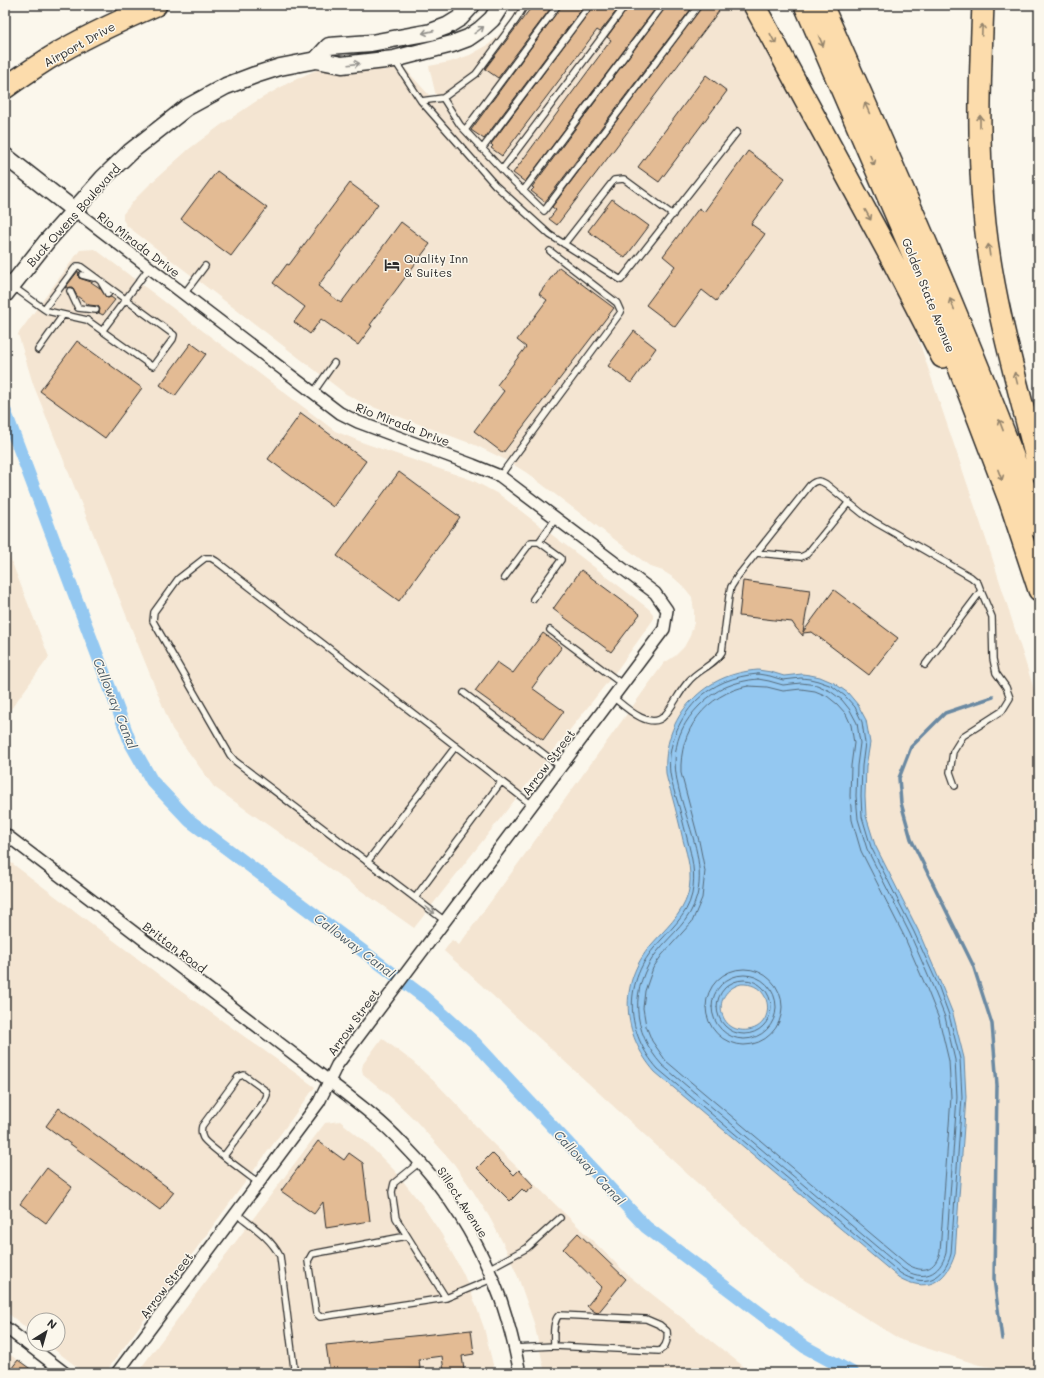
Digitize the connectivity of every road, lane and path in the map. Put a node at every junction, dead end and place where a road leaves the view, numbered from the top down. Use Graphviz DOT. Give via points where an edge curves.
graph roads {
  1 [pos="156,5"];
  2 [pos="472,5"];
  3 [pos="501,5"];
  4 [pos="525,5"];
  5 [pos="558,5"];
  6 [pos="590,5"];
  7 [pos="626,5"];
  8 [pos="663,5"];
  9 [pos="699,5"];
  10 [pos="754,5"];
  11 [pos="805,5"];
  12 [pos="822,5"];
  13 [pos="983,5"];
  14 [pos="394,59"];
  15 [pos="316,60"];
  16 [pos="5,88"];
  17 [pos="443,98"];
  18 [pos="421,101"];
  19 [pos="465,130"];
  20 [pos="737,132"];
  21 [pos="482,149"];
  22 [pos="5,156"];
  23 [pos="502,170"];
  24 [pos="523,191"];
  25 [pos="74,210"];
  26 [pos="673,215"];
  27 [pos="564,244"];
  28 [pos="550,251"];
  29 [pos="206,266"];
  30 [pos="149,268"];
  31 [pos="82,275"];
  32 [pos="99,280"];
  33 [pos="8,290"];
  34 [pos="70,291"];
  35 [pos="108,294"];
  36 [pos="184,294"];
  37 [pos="126,300"];
  38 [pos="78,308"];
  39 [pos="44,309"];
  40 [pos="96,310"];
  41 [pos="63,315"];
  42 [pos="72,317"];
  43 [pos="102,331"];
  44 [pos="38,350"];
  45 [pos="334,363"];
  46 [pos="313,393"];
  47 [pos="990,450"];
  48 [pos="1039,470"];
  49 [pos="500,476"];
  50 [pos="849,502"];
  51 [pos="556,518"];
  52 [pos="1039,527"];
  53 [pos="539,542"];
  54 [pos="756,553"];
  55 [pos="504,578"];
  56 [pos="1039,590"];
  57 [pos="981,591"];
  58 [pos="533,599"];
  59 [pos="667,610"];
  60 [pos="550,630"];
  61 [pos="925,665"];
  62 [pos="622,684"];
  63 [pos="464,693"];
  64 [pos="613,697"];
  65 [pos="456,746"];
  66 [pos="561,767"];
  67 [pos="501,782"];
  68 [pos="955,786"];
  69 [pos="532,805"];
  70 [pos="5,834"];
  71 [pos="367,862"];
  72 [pos="415,898"];
  73 [pos="445,921"];
  74 [pos="329,1081"];
  75 [pos="224,1156"];
  76 [pos="420,1162"];
  77 [pos="259,1183"];
  78 [pos="236,1213"];
  79 [pos="560,1218"];
  80 [pos="407,1236"];
  81 [pos="490,1274"];
  82 [pos="446,1298"];
  83 [pos="5,1327"];
  84 [pos="554,1346"];
  85 [pos="515,1348"];
  86 [pos="65,1373"];
  87 [pos="117,1373"];
  88 [pos="298,1373"];
  89 [pos="520,1373"];
  1 -- 16 [label="highway, Airport Drive" via="47,59"];
  2 -- 15 [label="main road, one-way" via="456,20 432,32 371,43 329,46"];
  14 -- 3 [label="main road, Buck Owens Boulevard, one-way" via="468,38 492,19"];
  4 -- 17 [label="lane" via="476,74"];
  5 -- 19 [label="lane"];
  6 -- 21 [label="lane"];
  7 -- 23 [label="lane"];
  8 -- 24 [label="lane"];
  9 -- 24 [label="lane" via="544,211"];
  10 -- 47 [label="highway, one-way" via="888,252"];
  11 -- 47 [label="highway, Golden State Avenue, one-way" via="937,310"];
  52 -- 12 [label="highway, Golden State Avenue, one-way" via="939,272"];
  48 -- 13 [label="highway, one-way" via="1003,327 985,224 979,84"];
  15 -- 14 [label="main road, Buck Owens Boulevard, one-way" via="342,65"];
  14 -- 18 [label="lane"];
  15 -- 25 [label="main road, Buck Owens Boulevard" via="255,75 226,86 186,108 130,152"];
  17 -- 18 [label="lane"];
  17 -- 19 [label="lane"];
  18 -- 27 [label="lane" via="495,185 550,235"];
  19 -- 21 [label="lane"];
  20 -- 26 [label="lane"];
  21 -- 23 [label="lane"];
  22 -- 25 [label="main road"];
  23 -- 24 [label="lane"];
  25 -- 30 [label="street, Rio Mirada Drive"];
  25 -- 33 [label="main road, Buck Owens Boulevard"];
  26 -- 27 [label="lane" via="621,280"];
  26 -- 27 [label="lane" via="624,180 614,180"];
  28 -- 49 [label="lane" via="617,303 621,312"];
  29 -- 36 [label="lane"];
  30 -- 36 [label="street, Rio Mirada Drive"];
  30 -- 37 [label="lane"];
  31 -- 32 [label="lane"];
  32 -- 35 [label="lane"];
  32 -- 37 [label="lane"];
  32 -- 39 [label="lane" via="77,266"];
  33 -- 39 [label="lane"];
  34 -- 38 [label="lane"];
  36 -- 46 [label="street, Rio Mirada Drive"];
  37 -- 43 [label="lane"];
  37 -- 43 [label="lane" via="174,335 153,366"];
  38 -- 40 [label="lane"];
  38 -- 42 [label="lane"];
  39 -- 41 [label="lane"];
  41 -- 42 [label="lane"];
  41 -- 44 [label="lane"];
  42 -- 43 [label="lane" via="87,320"];
  45 -- 46 [label="lane"];
  46 -- 49 [label="street, Rio Mirada Drive" via="340,413 358,422"];
  47 -- 56 [label="highway, Golden State Avenue, one-way"];
  49 -- 51 [label="street, Rio Mirada Drive"];
  50 -- 54 [label="lane" via="807,554 801,557"];
  50 -- 54 [label="lane" via="826,484 815,482"];
  50 -- 57 [label="lane" via="875,522 971,577"];
  51 -- 53 [label="lane"];
  51 -- 59 [label="street, Rio Mirada Drive" via="655,593"];
  53 -- 55 [label="lane" via="531,542"];
  53 -- 58 [label="lane" via="561,560"];
  54 -- 64 [label="lane" via="738,576 729,596 720,657 688,681 665,715 659,720 644,719"];
  57 -- 61 [label="lane"];
  57 -- 68 [label="lane" via="992,617 996,673 1010,698 1002,711 963,736 953,752 950,772"];
  59 -- 62 [label="street, Arrow Street" via="664,629"];
  60 -- 62 [label="lane"];
  62 -- 64 [label="street, Arrow Street"];
  63 -- 66 [label="lane"];
  64 -- 66 [label="street, Arrow Street"];
  65 -- 67 [label="lane"];
  65 -- 71 [label="lane"];
  65 -- 71 [label="lane" via="211,558 205,558 170,590 154,612 153,621 230,755"];
  66 -- 69 [label="street, Arrow Street"];
  67 -- 69 [label="lane"];
  67 -- 72 [label="lane"];
  69 -- 73 [label="street, Arrow Street"];
  70 -- 74 [label="street, Brittan Road"];
  71 -- 72 [label="lane"];
  72 -- 73 [label="lane, one-way"];
  73 -- 74 [label="street, Arrow Street" via="337,1065"];
  74 -- 76 [label="street, Sillect Avenue" via="376,1118"];
  74 -- 77 [label="street, Arrow Street" via="319,1102"];
  75 -- 75 [label="lane" via="203,1140 202,1126 238,1077 244,1075 266,1091 267,1095"];
  75 -- 77 [label="lane"];
  76 -- 80 [label="lane" via="394,1183 392,1192 396,1218"];
  76 -- 81 [label="street, Sillect Avenue" via="452,1204"];
  77 -- 78 [label="street, Arrow Street"];
  78 -- 87 [label="street, Arrow Street"];
  78 -- 88 [label="lane" via="266,1236 280,1256 294,1368"];
  79 -- 81 [label="lane" via="527,1248"];
  80 -- 82 [label="lane"];
  80 -- 82 [label="lane" via="312,1254 308,1261 316,1313 320,1317"];
  81 -- 82 [label="lane"];
  81 -- 85 [label="street, Sillect Avenue"];
  83 -- 86 [label="street"];
  84 -- 84 [label="lane" via="659,1351 667,1342 668,1334 660,1325 646,1319 559,1316 555,1322"];
  84 -- 85 [label="lane"];
  85 -- 89 [label="street, Sillect Avenue"];
}
